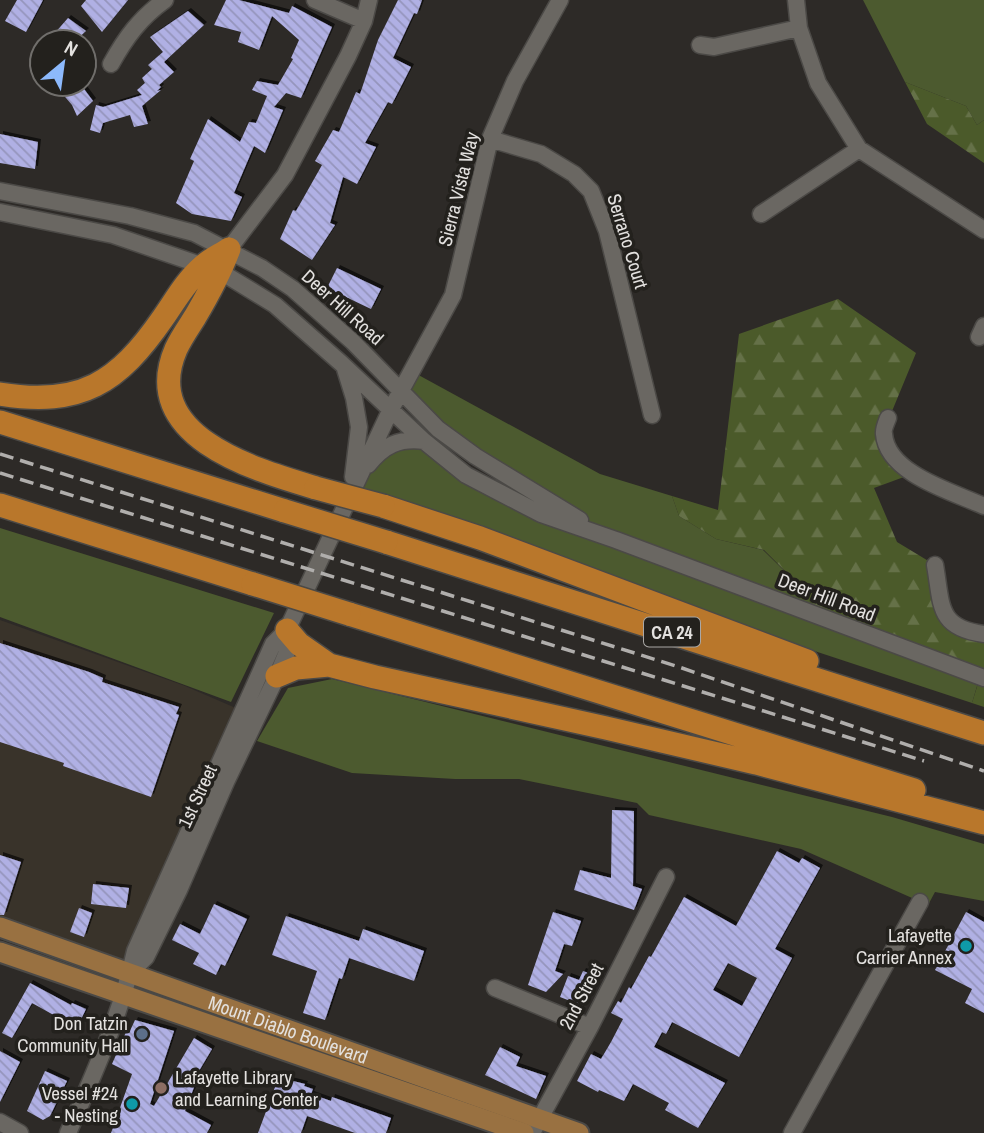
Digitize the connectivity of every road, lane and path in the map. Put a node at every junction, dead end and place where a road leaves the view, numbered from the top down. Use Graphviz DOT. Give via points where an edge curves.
graph roads {
  1 [pos="165,0"];
  2 [pos="315,0"];
  3 [pos="369,0"];
  4 [pos="561,0"];
  5 [pos="796,0"];
  6 [pos="364,21"];
  7 [pos="799,28"];
  8 [pos="700,45"];
  9 [pos="111,64"];
  10 [pos="490,139"];
  11 [pos="859,149"];
  12 [pos="0,191"];
  13 [pos="0,212"];
  14 [pos="761,214"];
  15 [pos="984,230"];
  16 [pos="229,250"];
  17 [pos="212,268"];
  18 [pos="342,363"];
  19 [pos="402,391"];
  20 [pos="0,394"];
  21 [pos="391,409"];
  22 [pos="652,415"];
  23 [pos="888,418"];
  24 [pos="0,422"];
  25 [pos="424,441"];
  26 [pos="354,483"];
  27 [pos="0,505"];
  28 [pos="984,506"];
  29 [pos="616,540"];
  30 [pos="935,565"];
  31 [pos="287,630"];
  32 [pos="984,634"];
  33 [pos="329,665"];
  34 [pos="277,676"];
  35 [pos="984,678"];
  36 [pos="958,725"];
  37 [pos="984,733"];
  38 [pos="984,812"];
  39 [pos="984,823"];
  40 [pos="187,834"];
  41 [pos="187,869"];
  42 [pos="666,877"];
  43 [pos="920,902"];
  44 [pos="0,928"];
  45 [pos="0,952"];
  46 [pos="130,974"];
  47 [pos="495,988"];
  48 [pos="122,996"];
  49 [pos="590,1027"];
  50 [pos="536,1126"];
  51 [pos="68,1133"];
  52 [pos="524,1133"];
  53 [pos="579,1133"];
  54 [pos="792,1133"];
  1 -- 9 [label="street" via="129,32"];
  2 -- 6 [label="street"];
  3 -- 6 [label="street"];
  4 -- 10 [label="street, Sierra Vista Way" via="515,81"];
  5 -- 7 [label="street"];
  6 -- 16 [label="street" via="285,175"];
  7 -- 8 [label="street" via="714,47"];
  7 -- 11 [label="street" via="817,83"];
  10 -- 19 [label="street, Sierra Vista Way" via="453,295"];
  10 -- 22 [label="street, Serrano Court" via="541,154 574,174 591,191 607,231"];
  11 -- 14 [label="street"];
  11 -- 15 [label="street"];
  12 -- 16 [label="street, Deer Hill Road" via="130,216 194,233"];
  13 -- 17 [label="street, Deer Hill Road" via="113,235"];
  16 -- 17 [label="highway"];
  16 -- 19 [label="street, Deer Hill Road" via="293,289"];
  17 -- 18 [label="street, Deer Hill Road" via="275,305"];
  17 -- 20 [label="highway" via="190,279 141,349 106,379 57,397"];
  17 -- 36 [label="highway, bridge" via="173,357 170,382 175,407 190,431 214,449 316,488 460,531 758,641"];
  18 -- 21 [label="street, Deer Hill Road"];
  18 -- 26 [label="street" via="359,427"];
  19 -- 21 [label="street, 1st Street"];
  19 -- 29 [label="street, Deer Hill Road" via="438,429 475,456"];
  21 -- 25 [label="street, Deer Hill Road"];
  21 -- 26 [label="street, 1st Street"];
  23 -- 28 [label="street" via="883,433 890,455 912,474"];
  24 -- 36 [label="highway, CA 24, bridge"];
  25 -- 26 [label="street" via="407,439 393,444 375,456"];
  25 -- 29 [label="street, Deer Hill Road" via="466,475 541,514"];
  26 -- 31 [label="street, 1st Street"];
  27 -- 38 [label="highway, bridge"];
  29 -- 35 [label="street, Deer Hill Road"];
  30 -- 32 [label="street" via="950,623 965,632"];
  31 -- 33 [label="highway"];
  31 -- 34 [label="street, 1st Street" via="287,652"];
  31 -- 40 [label="street, 1st Street" via="273,644"];
  33 -- 34 [label="highway" via="296,668"];
  33 -- 39 [label="highway" via="730,757"];
  34 -- 41 [label="street, 1st Street"];
  36 -- 37 [label="highway, CA 24"];
  40 -- 41 [label="street" via="183,858"];
  40 -- 46 [label="street, 1st Street" via="135,951"];
  41 -- 46 [label="street, 1st Street" via="146,957"];
  42 -- 49 [label="street, 2nd Street"];
  43 -- 54 [label="street"];
  44 -- 46 [label="main road, Mount Diablo Boulevard"];
  45 -- 48 [label="main road, Mount Diablo Boulevard"];
  46 -- 48 [label="street, 1st Street"];
  46 -- 50 [label="main road, Mount Diablo Boulevard"];
  47 -- 49 [label="street"];
  48 -- 51 [label="street, 1st Street" via="99,1064"];
  48 -- 52 [label="main road, Mount Diablo Boulevard"];
  49 -- 50 [label="street, 2nd Street"];
  50 -- 53 [label="main road, Mount Diablo Boulevard"];
}
